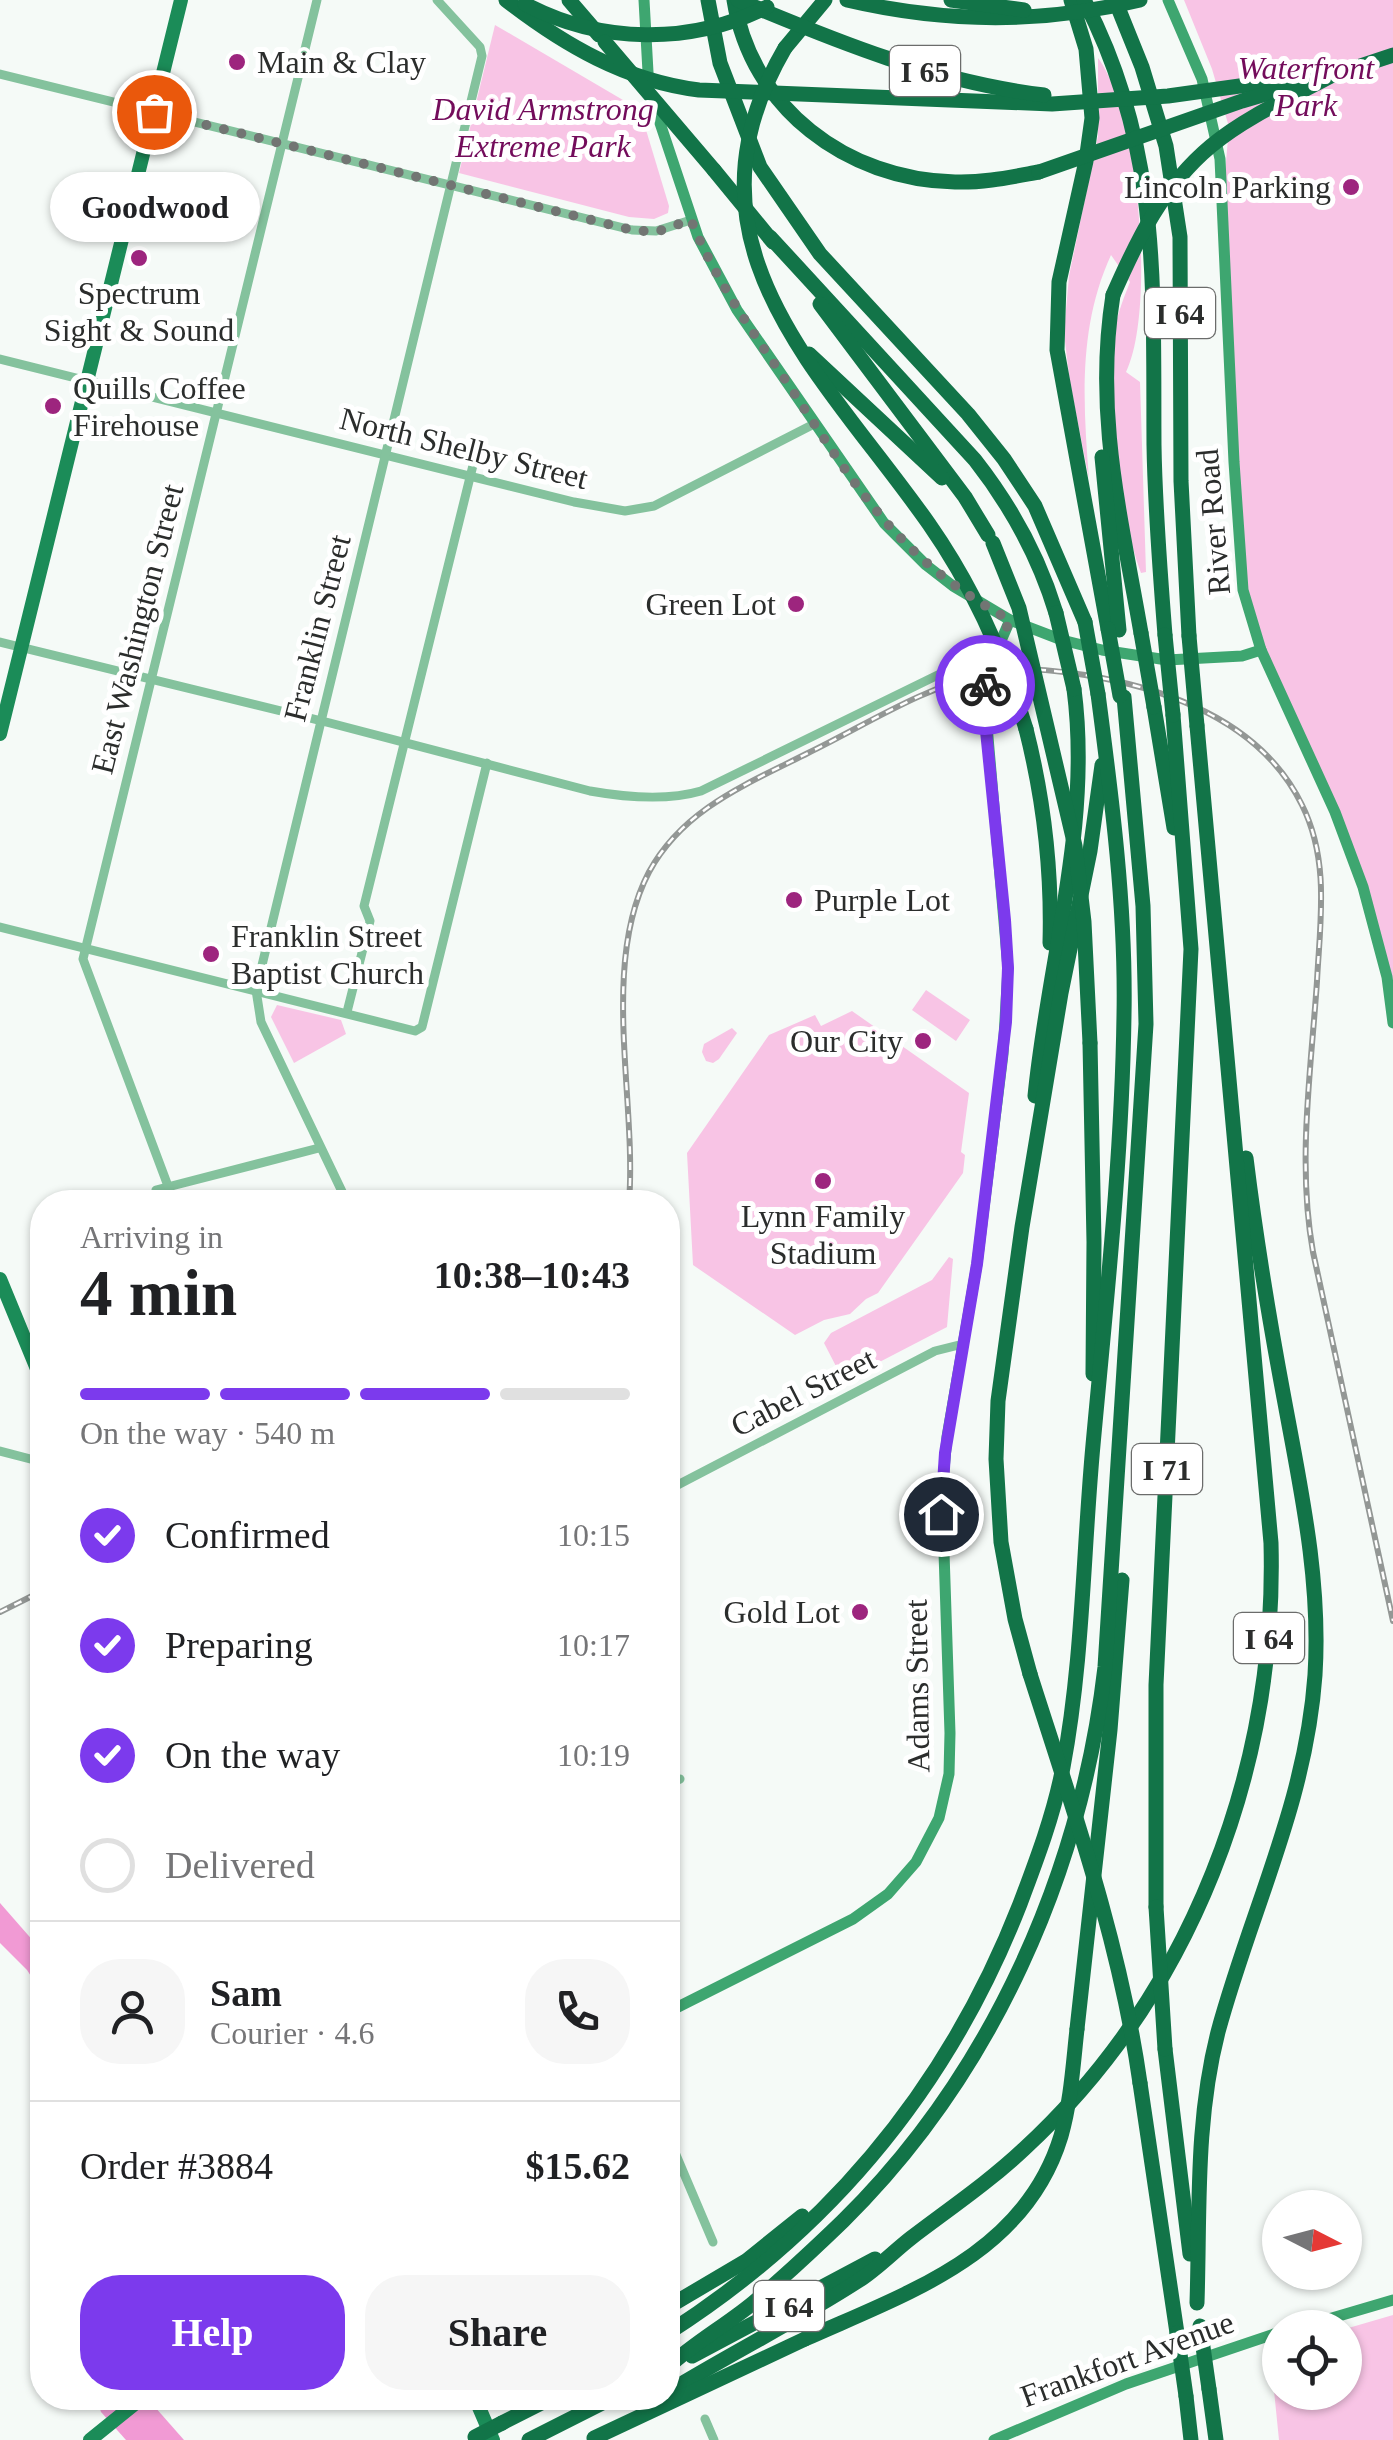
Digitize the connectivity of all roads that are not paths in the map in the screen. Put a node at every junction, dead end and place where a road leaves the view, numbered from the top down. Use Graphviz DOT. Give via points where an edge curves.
graph roads {
  1 [pos="182,0"];
  2 [pos="317,0"];
  3 [pos="437,0"];
  4 [pos="506,0"];
  5 [pos="517,0"];
  6 [pos="570,0"];
  7 [pos="644,0"];
  8 [pos="708,0"];
  9 [pos="736,0"];
  10 [pos="825,0"];
  11 [pos="847,0"];
  12 [pos="951,0"];
  13 [pos="1114,0"];
  14 [pos="1140,0"];
  15 [pos="1168,0"];
  16 [pos="777,2"];
  17 [pos="1079,4"];
  18 [pos="1393,54"];
  19 [pos="0,74"];
  20 [pos="1333,74"];
  21 [pos="1123,100"];
  22 [pos="154,112"];
  23 [pos="283,145"];
  24 [pos="449,185"];
  25 [pos="691,220"];
  26 [pos="770,238"];
  27 [pos="1113,294"];
  28 [pos="779,315"];
  29 [pos="0,359"];
  30 [pos="87,380"];
  31 [pos="216,412"];
  32 [pos="814,424"];
  33 [pos="478,445"];
  34 [pos="385,454"];
  35 [pos="469,475"];
  36 [pos="991,539"];
  37 [pos="1010,620"];
  38 [pos="1113,629"];
  39 [pos="0,642"];
  40 [pos="21,648"];
  41 [pos="1261,650"];
  42 [pos="988,671"];
  43 [pos="150,680"];
  44 [pos="320,720"];
  45 [pos="0,734"];
  46 [pos="403,742"];
  47 [pos="1105,746"];
  48 [pos="488,763"];
  49 [pos="1216,914"];
  50 [pos="0,927"];
  51 [pos="85,947"];
  52 [pos="256,990"];
  53 [pos="347,1012"];
  54 [pos="1393,1022"];
  55 [pos="1189,1032"];
  56 [pos="1039,1050"];
  57 [pos="320,1148"];
  58 [pos="168,1186"];
  59 [pos="156,1190"];
  60 [pos="170,1190"];
  61 [pos="340,1190"];
  62 [pos="1022,1227"];
  63 [pos="0,1279"];
  64 [pos="963,1344"];
  65 [pos="30,1352"];
  66 [pos="1092,1446"];
  67 [pos="0,1451"];
  68 [pos="30,1459"];
  69 [pos="680,1484"];
  70 [pos="1117,1499"];
  71 [pos="986,1982"];
  72 [pos="680,2006"];
  73 [pos="680,2164"];
  74 [pos="909,2240"];
  75 [pos="713,2242"];
  76 [pos="680,2300"];
  77 [pos="1393,2300"];
  78 [pos="1197,2303"];
  79 [pos="1359,2310"];
  80 [pos="680,2324"];
  81 [pos="1262,2338"];
  82 [pos="680,2359"];
  83 [pos="680,2362"];
  84 [pos="680,2385"];
  85 [pos="680,2398"];
  86 [pos="127,2410"];
  87 [pos="479,2410"];
  88 [pos="527,2410"];
  89 [pos="588,2410"];
  90 [pos="639,2410"];
  91 [pos="654,2410"];
  92 [pos="705,2419"];
  93 [pos="472,2438"];
  94 [pos="592,2439"];
  95 [pos="90,2440"];
  96 [pos="492,2440"];
  97 [pos="529,2440"];
  98 [pos="714,2440"];
  99 [pos="994,2440"];
  100 [pos="1191,2440"];
  101 [pos="1216,2440"];
  1 -- 22 [label="main road"];
  2 -- 23 [label="street, East Washington Street"];
  3 -- 24 [label="street, Franklin Street" via="482,52"];
  4 -- 21 [label="highway, bridge" via="589,56 674,87 1014,103"];
  5 -- 16 [label="highway, bridge" via="580,27 637,35 720,26"];
  6 -- 26 [label="highway, bridge"];
  7 -- 25 [label="street" via="649,90"];
  8 -- 47 [label="highway, I 64, bridge" via="720,63 760,167 820,254 968,414 1035,506 1085,622"];
  9 -- 20 [label="highway, bridge" via="750,56 778,103 817,136 890,172 953,182 1039,172"];
  9 -- 21 [label="highway, I 65, bridge" via="933,74 1007,90"];
  10 -- 28 [label="highway, bridge" via="785,48 755,115 745,189 748,228"];
  11 -- 17 [label="highway, I 65, bridge" via="967,18 1044,18"];
  12 -- 17 [label="highway, bridge" via="997,8"];
  13 -- 49 [label="highway, I 64, bridge" via="1166,146 1180,236 1189,636"];
  14 -- 17 [label="highway, I 65, bridge"];
  15 -- 41 [label="street, River Road" via="1202,79 1220,159 1239,562"];
  17 -- 38 [label="highway" via="1092,118 1059,282 1056,339"];
  17 -- 55 [label="highway, bridge" via="1126,103 1146,193 1155,489 1190,911"];
  18 -- 20 [label="highway, I 65"];
  19 -- 22 [label="street"];
  20 -- 21 [label="highway, I 65, bridge" via="1312,70"];
  20 -- 27 [label="highway, bridge" via="1244,123 1189,168 1139,234"];
  22 -- 23 [label="street"];
  22 -- 30 [label="main road"];
  23 -- 24 [label="street"];
  23 -- 31 [label="street, East Washington Street"];
  24 -- 25 [label="street" via="632,230 656,232"];
  24 -- 34 [label="street, Franklin Street"];
  25 -- 32 [label="street" via="729,296"];
  26 -- 36 [label="highway" via="966,496"];
  26 -- 56 [label="highway, bridge" via="983,470 1029,545 1056,613 1074,689 1077,800"];
  27 -- 38 [label="highway" via="1097,386"];
  27 -- 55 [label="highway, bridge" via="1104,376 1108,429 1178,869"];
  28 -- 36 [label="highway, bridge" via="808,352 944,480"];
  28 -- 56 [label="highway, bridge" via="950,556 998,650 1026,729 1050,884"];
  29 -- 30 [label="street, North Shelby Street"];
  30 -- 31 [label="street, North Shelby Street"];
  30 -- 40 [label="main road"];
  31 -- 34 [label="street, North Shelby Street"];
  31 -- 43 [label="street, East Washington Street"];
  32 -- 35 [label="street, North Shelby Street" via="642,510 601,508"];
  32 -- 37 [label="street" via="906,547 952,586"];
  33 -- 35 [label="street"];
  34 -- 35 [label="street, North Shelby Street"];
  34 -- 44 [label="street, Franklin Street"];
  35 -- 46 [label="street"];
  36 -- 66 [label="highway, bridge" via="1019,608 1075,846 1084,922 1094,1242"];
  37 -- 41 [label="street" via="1062,640 1149,658 1193,660"];
  37 -- 42 [label="street, Adams Street"];
  38 -- 70 [label="highway, bridge" via="1143,906 1146,995"];
  39 -- 40 [label="street"];
  40 -- 43 [label="street"];
  40 -- 45 [label="main road"];
  41 -- 54 [label="street, River Road" via="1356,866"];
  42 -- 48 [label="street" via="946,671 684,795 605,794"];
  42 -- 64 [label="street, Adams Street" via="984,712 1005,920 1006,1004"];
  43 -- 44 [label="street"];
  43 -- 51 [label="street, East Washington Street"];
  44 -- 46 [label="street"];
  44 -- 52 [label="street, Franklin Street"];
  46 -- 48 [label="street"];
  46 -- 53 [label="street"];
  47 -- 62 [label="highway"];
  47 -- 66 [label="highway, I 64" via="1124,1014"];
  48 -- 53 [label="street" via="422,1027"];
  49 -- 74 [label="highway, I 64" via="1271,1542 1268,1654 1253,1748 1214,1872 1146,2004 1090,2080 1026,2147"];
  49 -- 78 [label="highway" via="1261,1272 1308,1524 1316,1643 1298,1785 1210,2067 1198,2161"];
  50 -- 51 [label="street"];
  51 -- 52 [label="street"];
  51 -- 58 [label="street, East Washington Street" via="83,960"];
  52 -- 53 [label="street"];
  52 -- 57 [label="street, Franklin Street" via="261,1022"];
  55 -- 78 [label="highway, I 71, bridge" via="1156,1684 1156,1907 1165,2049"];
  56 -- 62 [label="highway"];
  57 -- 58 [label="street"];
  57 -- 61 [label="street, Franklin Street"];
  58 -- 59 [label="street"];
  58 -- 60 [label="street, East Washington Street"];
  62 -- 100 [label="highway, bridge" via="1000,1378 996,1458 1003,1554 1014,1618 1111,1932 1128,2008"];
  63 -- 65 [label="main road"];
  64 -- 69 [label="street, Cabel Street" via="935,1351"];
  64 -- 72 [label="street, Adams Street" via="941,1514 950,1761 929,1841 899,1884 853,1920"];
  66 -- 71 [label="highway, I 64" via="1077,1671 1063,1767 1040,1853"];
  67 -- 68 [label="street"];
  70 -- 82 [label="highway" via="1093,1748 1067,1849 1018,1972 952,2088 870,2192 753,2302"];
  70 -- 85 [label="highway, bridge" via="1118,1650 1077,2029 1060,2138 1040,2183 1011,2223 949,2272"];
  71 -- 76 [label="highway" via="890,2122 842,2177 771,2243"];
  71 -- 80 [label="highway, I 64" via="948,2056 838,2195 773,2256"];
  73 -- 75 [label="street"];
  74 -- 83 [label="highway, I 64"];
  74 -- 84 [label="highway" via="862,2279"];
  77 -- 79 [label="street"];
  78 -- 101 [label="highway, I 71, bridge"];
  81 -- 99 [label="street, Frankfort Avenue" via="1126,2384"];
  86 -- 95 [label="main road"];
  87 -- 96 [label="main road"];
  88 -- 93 [label="highway, bridge"];
  89 -- 97 [label="highway"];
  90 -- 94 [label="highway"];
  91 -- 94 [label="highway, bridge"];
  92 -- 98 [label="street"];
}
